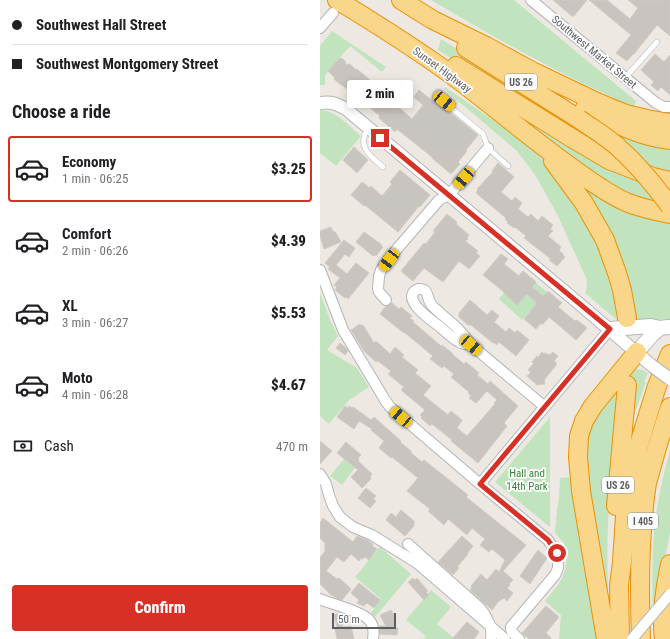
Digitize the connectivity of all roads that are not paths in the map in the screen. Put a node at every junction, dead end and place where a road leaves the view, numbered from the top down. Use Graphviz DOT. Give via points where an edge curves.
graph roads {
  1 [pos="401,0"];
  2 [pos="531,0"];
  3 [pos="335,7"];
  4 [pos="433,20"];
  5 [pos="320,28"];
  6 [pos="383,29"];
  7 [pos="657,42"];
  8 [pos="532,71"];
  9 [pos="625,78"];
  10 [pos="444,101"];
  11 [pos="323,102"];
  12 [pos="670,107"];
  13 [pos="670,123"];
  14 [pos="369,128"];
  15 [pos="670,140"];
  16 [pos="542,146"];
  17 [pos="488,148"];
  18 [pos="508,166"];
  19 [pos="382,167"];
  20 [pos="670,181"];
  21 [pos="449,195"];
  22 [pos="670,206"];
  23 [pos="670,214"];
  24 [pos="320,270"];
  25 [pos="386,300"];
  26 [pos="627,318"];
  27 [pos="667,328"];
  28 [pos="610,329"];
  29 [pos="471,345"];
  30 [pos="637,352"];
  31 [pos="670,354"];
  32 [pos="670,379"];
  33 [pos="627,385"];
  34 [pos="545,407"];
  35 [pos="670,407"];
  36 [pos="320,474"];
  37 [pos="480,484"];
  38 [pos="408,544"];
  39 [pos="670,564"];
  40 [pos="619,585"];
  41 [pos="670,594"];
  42 [pos="320,599"];
  43 [pos="489,625"];
  44 [pos="373,639"];
  45 [pos="491,639"];
  46 [pos="505,639"];
  47 [pos="519,639"];
  48 [pos="606,639"];
  49 [pos="620,639"];
  50 [pos="632,639"];
  51 [pos="641,639"];
  52 [pos="664,639"];
  1 -- 4 [label="highway, US 26"];
  2 -- 9 [label="street, Southwest Market Street"];
  3 -- 5 [label="street"];
  3 -- 6 [label="highway, Sunset Highway"];
  4 -- 8 [label="highway"];
  4 -- 22 [label="highway, US 26, bridge" via="463,45 579,119 620,149 660,191"];
  6 -- 16 [label="highway, Sunset Highway" via="449,74"];
  6 -- 20 [label="highway" via="408,37 609,160"];
  7 -- 9 [label="lane"];
  8 -- 13 [label="highway" via="626,114"];
  8 -- 15 [label="highway" via="552,89 585,109 645,136"];
  9 -- 12 [label="street, Southwest Market Street" via="656,103"];
  10 -- 17 [label="lane" via="483,134"];
  11 -- 14 [label="street" via="335,103 346,108"];
  14 -- 19 [label="lane" via="364,137 364,146"];
  14 -- 21 [label="street"];
  16 -- 23 [label="highway" via="615,196 636,206"];
  16 -- 26 [label="highway" via="584,203 605,240 618,274"];
  17 -- 18 [label="lane"];
  17 -- 21 [label="street"];
  21 -- 25 [label="street" via="439,200 381,270 378,276 378,289"];
  21 -- 28 [label="street"];
  24 -- 37 [label="street" via="343,330 390,407"];
  27 -- 28 [label="main road" via="651,326"];
  27 -- 30 [label="main road" via="652,335"];
  28 -- 30 [label="street"];
  28 -- 34 [label="street"];
  29 -- 29 [label="street" via="466,336 431,304 425,290 414,291 414,303 420,311 460,343"];
  29 -- 34 [label="street"];
  30 -- 32 [label="street, bridge"];
  30 -- 48 [label="highway" via="593,406 579,436 581,492"];
  31 -- 40 [label="highway, I 405" via="657,386 634,464 625,516"];
  33 -- 40 [label="highway, US 26" via="615,517 614,556"];
  34 -- 37 [label="street"];
  35 -- 51 [label="highway, I 405" via="648,482 642,530 639,601"];
  36 -- 43 [label="street" via="340,517 417,563"];
  37 -- 47 [label="street" via="548,540 557,553 558,568 555,575 510,628"];
  38 -- 43 [label="street" via="473,602 483,612"];
  39 -- 52 [label="highway" via="663,613"];
  40 -- 49 [label="highway, I 405"];
  41 -- 50 [label="street, bridge"];
  42 -- 44 [label="street" via="370,620 374,630"];
  43 -- 45 [label="street"];
  43 -- 46 [label="street"];
}
